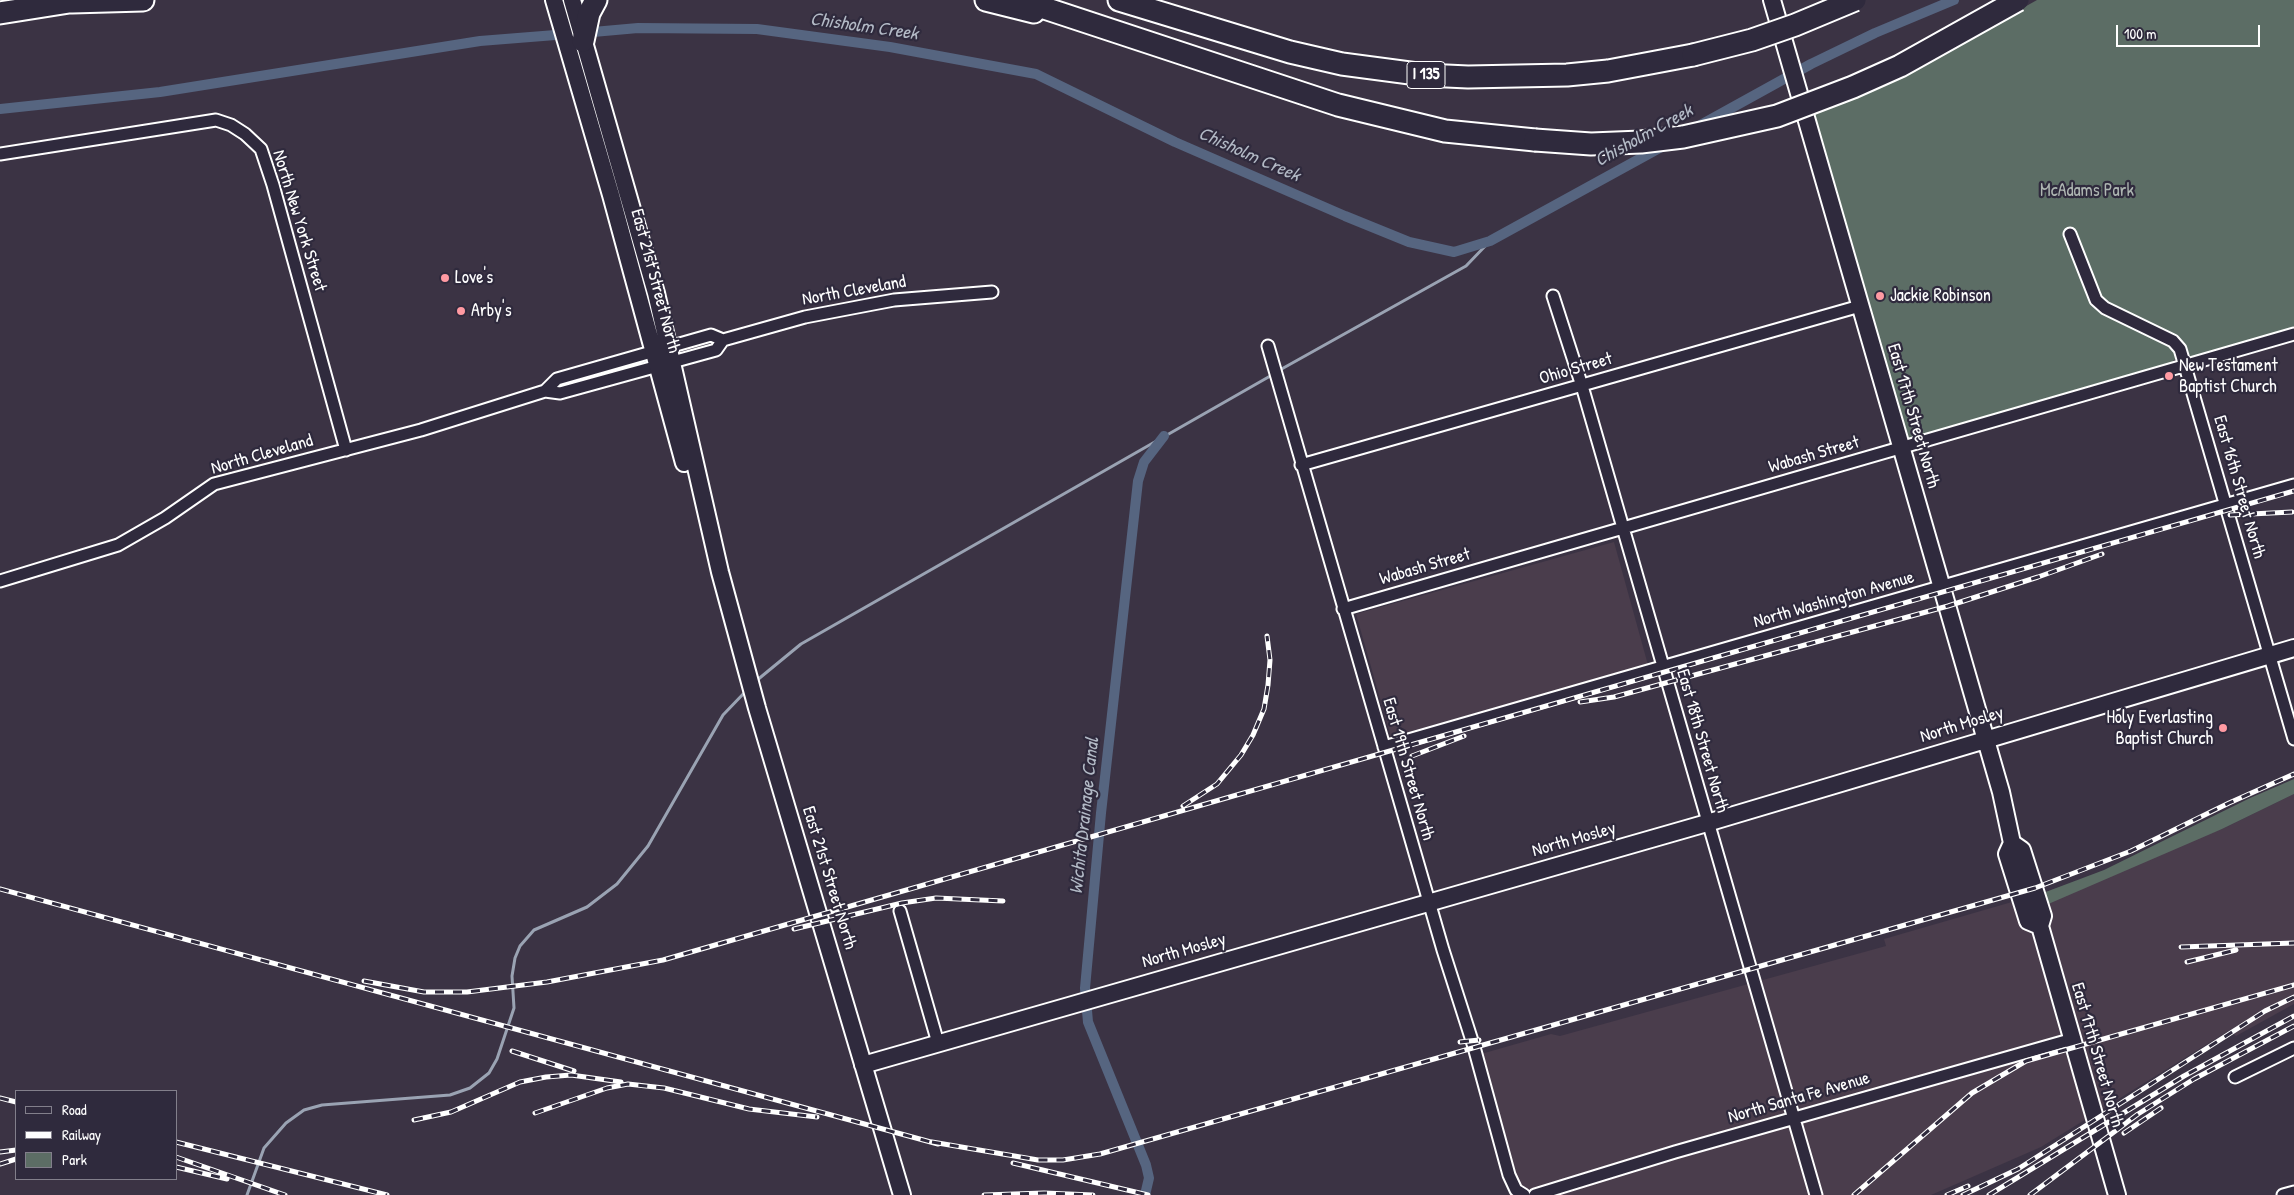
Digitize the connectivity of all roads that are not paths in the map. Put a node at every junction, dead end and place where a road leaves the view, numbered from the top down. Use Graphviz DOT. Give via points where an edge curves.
graph roads {
  1 [pos="143,0"];
  2 [pos="986,0"];
  3 [pos="1020,0"];
  4 [pos="1119,0"];
  5 [pos="1131,0"];
  6 [pos="1772,0"];
  7 [pos="1855,0"];
  8 [pos="2018,0"];
  9 [pos="77,1"];
  10 [pos="584,4"];
  11 [pos="556,5"];
  12 [pos="0,14"];
  13 [pos="1165,16"];
  14 [pos="1112,31"];
  15 [pos="586,49"];
  16 [pos="0,154"];
  17 [pos="2070,234"];
  18 [pos="992,292"];
  19 [pos="1553,296"];
  20 [pos="1860,306"];
  21 [pos="2294,334"];
  22 [pos="1268,346"];
  23 [pos="663,357"];
  24 [pos="2185,366"];
  25 [pos="1582,386"];
  26 [pos="1901,449"];
  27 [pos="346,450"];
  28 [pos="1301,465"];
  29 [pos="2294,485"];
  30 [pos="2226,504"];
  31 [pos="1622,528"];
  32 [pos="0,581"];
  33 [pos="1942,588"];
  34 [pos="1343,609"];
  35 [pos="2294,648"];
  36 [pos="2270,655"];
  37 [pos="1662,666"];
  38 [pos="1985,739"];
  39 [pos="2294,739"];
  40 [pos="1384,747"];
  41 [pos="1707,823"];
  42 [pos="1429,901"];
  43 [pos="900,911"];
  44 [pos="2073,1039"];
  45 [pos="938,1043"];
  46 [pos="2294,1048"];
  47 [pos="863,1065"];
  48 [pos="2235,1077"];
  49 [pos="1793,1118"];
  50 [pos="2294,1192"];
  51 [pos="902,1195"];
  52 [pos="1524,1195"];
  53 [pos="1536,1195"];
  54 [pos="1816,1195"];
  55 [pos="2117,1195"];
  56 [pos="2283,1195"];
  1 -- 9 [label="highway"];
  2 -- 14 [label="highway"];
  3 -- 14 [label="highway"];
  4 -- 13 [label="highway, I 135"];
  5 -- 13 [label="highway"];
  6 -- 20 [label="street, East 17th Street North"];
  7 -- 13 [label="highway, I 135, bridge" via="1761,37 1608,71 1567,75 1425,75 1342,64"];
  8 -- 14 [label="highway, bridge" via="1900,66 1777,116 1701,133 1641,142 1591,144 1445,131 1386,118"];
  9 -- 12 [label="highway"];
  10 -- 15 [label="highway"];
  11 -- 23 [label="street, East 21st Street North"];
  15 -- 23 [label="street, East 21st Street North" via="656,293"];
  16 -- 27 [label="street, North New York Street" via="216,120 245,134 261,149 273,185"];
  17 -- 24 [label="street, East 16th Street North" via="2096,300 2105,308 2173,341 2180,349"];
  18 -- 23 [label="street, North Cleveland" via="894,300 805,317 723,340 716,350"];
  19 -- 25 [label="street, East 18th Street North"];
  20 -- 25 [label="street, Ohio Street"];
  20 -- 26 [label="street, East 17th Street North"];
  21 -- 24 [label="street, Wabash Street"];
  22 -- 28 [label="street, East 19th Street North"];
  23 -- 27 [label="street, North Cleveland" via="557,380 545,391"];
  23 -- 47 [label="street, East 21st Street North" via="743,655"];
  24 -- 26 [label="street, Wabash Street"];
  24 -- 30 [label="street, East 16th Street North"];
  25 -- 28 [label="street, Ohio Street"];
  25 -- 31 [label="street, East 18th Street North"];
  26 -- 31 [label="street, Wabash Street"];
  26 -- 33 [label="street, East 17th Street North"];
  27 -- 32 [label="street, North Cleveland" via="214,484 118,545"];
  28 -- 34 [label="street, East 19th Street North"];
  29 -- 30 [label="street, North Washington Avenue"];
  30 -- 33 [label="street, North Washington Avenue"];
  30 -- 36 [label="street, East 16th Street North"];
  31 -- 34 [label="street, Wabash Street"];
  31 -- 37 [label="street, East 18th Street North"];
  33 -- 37 [label="street, North Washington Avenue"];
  33 -- 38 [label="street, East 17th Street North"];
  34 -- 40 [label="street, East 19th Street North"];
  35 -- 36 [label="street, North Mosley"];
  36 -- 38 [label="street, North Mosley"];
  36 -- 39 [label="street, East 16th Street North"];
  37 -- 40 [label="street, North Washington Avenue"];
  37 -- 41 [label="street, East 18th Street North"];
  38 -- 41 [label="street, North Mosley"];
  38 -- 44 [label="street, East 17th Street North" via="2012,843 2022,850 2043,916 2040,926"];
  40 -- 42 [label="street, East 19th Street North"];
  41 -- 42 [label="street, North Mosley"];
  41 -- 49 [label="street, East 18th Street North"];
  42 -- 45 [label="street, North Mosley"];
  42 -- 52 [label="street, East 19th Street North" via="1509,1175 1516,1190"];
  43 -- 45 [label="street"];
  44 -- 49 [label="street, North Santa Fe Avenue"];
  44 -- 55 [label="street, East 17th Street North"];
  45 -- 47 [label="street, North Mosley"];
  46 -- 48 [label="street"];
  47 -- 51 [label="street, East 21st Street North"];
  49 -- 53 [label="street, North Santa Fe Avenue"];
  49 -- 54 [label="street, East 18th Street North"];
  50 -- 56 [label="street"];
}
